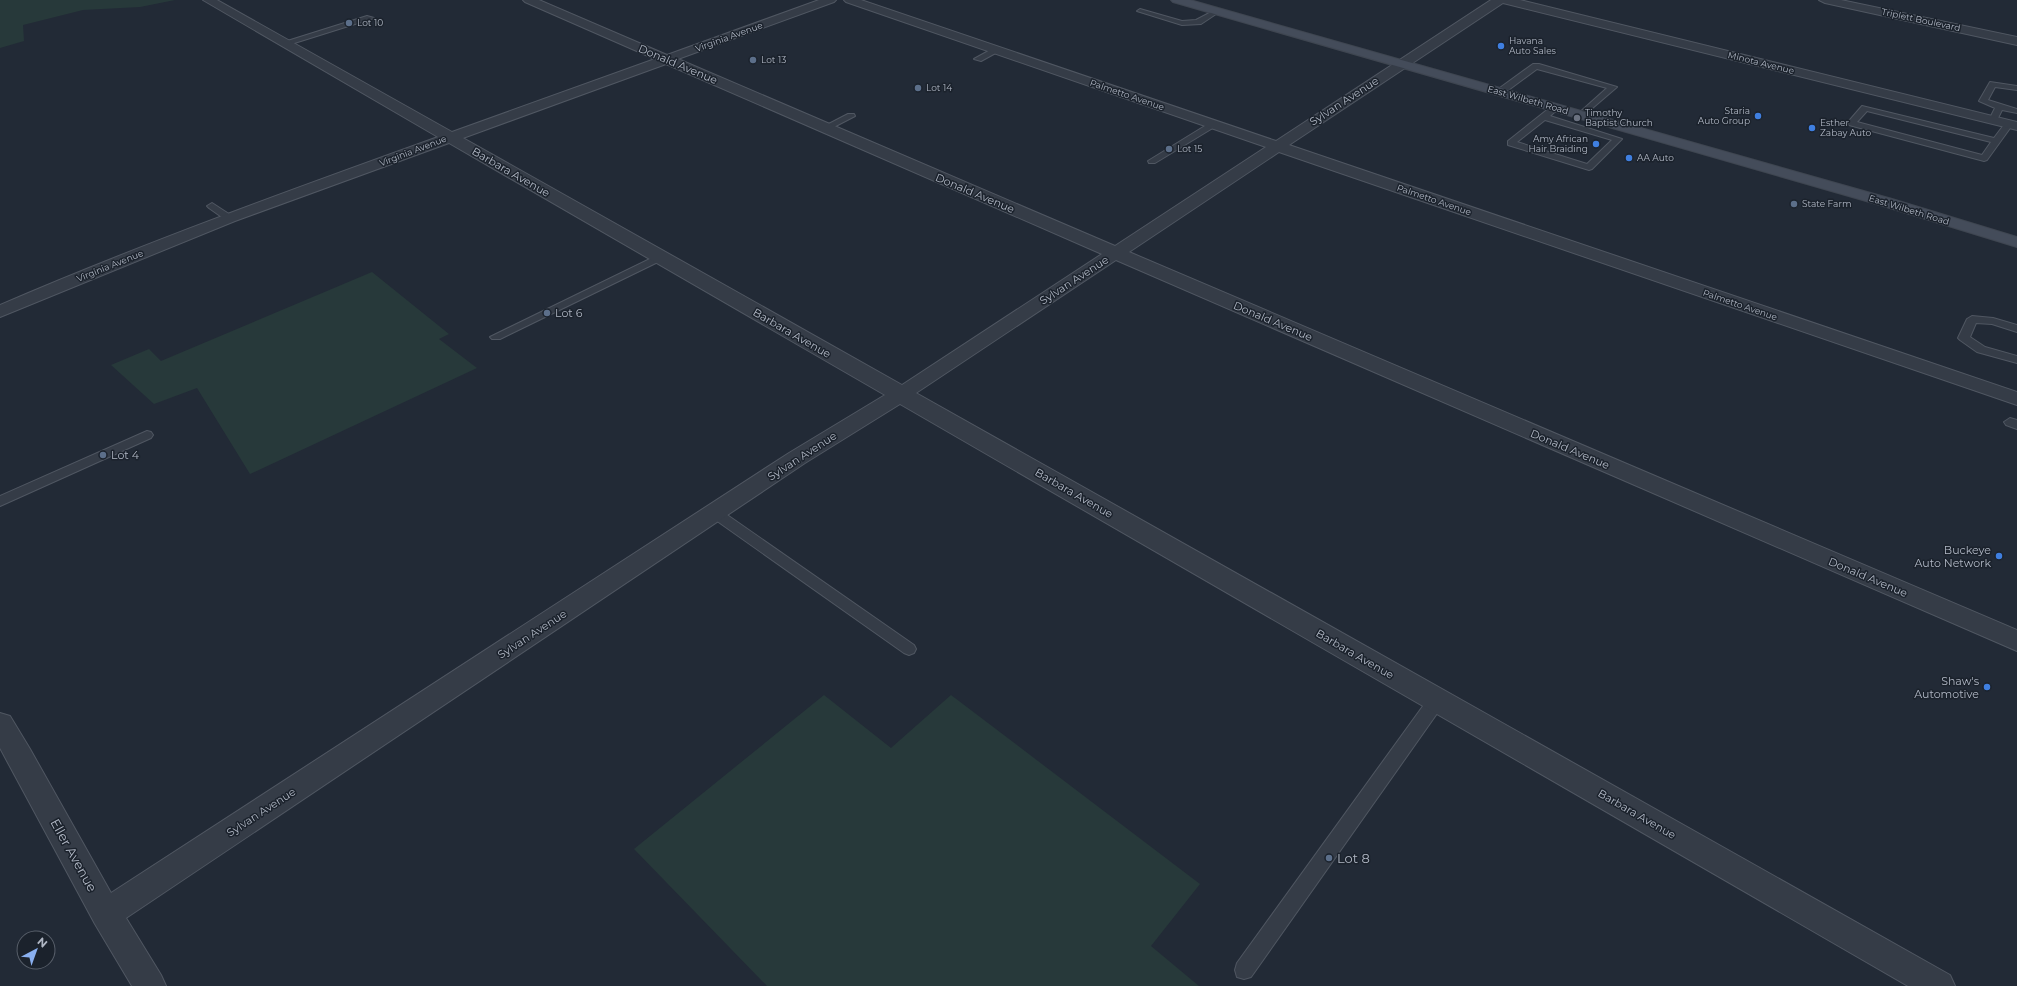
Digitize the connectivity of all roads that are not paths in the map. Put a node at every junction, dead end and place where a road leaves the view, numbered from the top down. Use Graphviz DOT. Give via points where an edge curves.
graph roads {
  1 [pos="529,0"];
  2 [pos="830,0"];
  3 [pos="850,0"];
  4 [pos="1177,0"];
  5 [pos="1499,0"];
  6 [pos="1506,0"];
  7 [pos="1825,0"];
  8 [pos="214,1"];
  9 [pos="1140,11"];
  10 [pos="1217,11"];
  11 [pos="370,18"];
  12 [pos="2017,41"];
  13 [pos="285,43"];
  14 [pos="997,50"];
  15 [pos="666,59"];
  16 [pos="978,59"];
  17 [pos="1402,64"];
  18 [pos="2017,88"];
  19 [pos="1500,92"];
  20 [pos="2000,107"];
  21 [pos="1555,108"];
  22 [pos="2017,112"];
  23 [pos="1582,115"];
  24 [pos="851,116"];
  25 [pos="1543,117"];
  26 [pos="1993,120"];
  27 [pos="1213,124"];
  28 [pos="2013,125"];
  29 [pos="825,128"];
  30 [pos="450,137"];
  31 [pos="1996,141"];
  32 [pos="1276,146"];
  33 [pos="1152,161"];
  34 [pos="212,206"];
  35 [pos="228,218"];
  36 [pos="2017,242"];
  37 [pos="1115,253"];
  38 [pos="660,257"];
  39 [pos="0,312"];
  40 [pos="2017,329"];
  41 [pos="496,337"];
  42 [pos="2017,360"];
  43 [pos="900,394"];
  44 [pos="2017,400"];
  45 [pos="147,435"];
  46 [pos="0,501"];
  47 [pos="715,513"];
  48 [pos="2017,642"];
  49 [pos="909,649"];
  50 [pos="1437,700"];
  51 [pos="0,724"];
  52 [pos="106,914"];
  53 [pos="1244,970"];
  54 [pos="150,986"];
  55 [pos="1939,986"];
  1 -- 15 [label="street, Donald Avenue"];
  2 -- 15 [label="street, Virginia Avenue"];
  3 -- 14 [label="street, Palmetto Avenue"];
  4 -- 10 [label="main road, East Wilbeth Road"];
  5 -- 17 [label="street, Sylvan Avenue"];
  6 -- 26 [label="street, Minota Avenue"];
  7 -- 12 [label="street, Triplett Boulevard"];
  8 -- 13 [label="street, Barbara Avenue"];
  9 -- 10 [label="lane" via="1182,23 1198,22"];
  10 -- 17 [label="main road, East Wilbeth Road"];
  11 -- 13 [label="lane"];
  13 -- 30 [label="street, Barbara Avenue"];
  14 -- 16 [label="lane"];
  14 -- 27 [label="street, Palmetto Avenue"];
  15 -- 29 [label="street, Donald Avenue"];
  15 -- 30 [label="street, Virginia Avenue"];
  17 -- 19 [label="main road, East Wilbeth Road"];
  17 -- 32 [label="street, Sylvan Avenue"];
  18 -- 20 [label="lane" via="1993,84 1982,101"];
  19 -- 21 [label="main road, East Wilbeth Road"];
  19 -- 23 [label="lane" via="1536,66 1613,87"];
  20 -- 22 [label="lane"];
  20 -- 26 [label="lane"];
  21 -- 23 [label="main road, East Wilbeth Road"];
  21 -- 25 [label="lane"];
  23 -- 36 [label="main road, East Wilbeth Road"];
  24 -- 29 [label="lane"];
  25 -- 25 [label="lane" via="1511,143 1589,167 1618,139"];
  26 -- 28 [label="street, Minota Avenue"];
  27 -- 32 [label="street, Palmetto Avenue"];
  27 -- 33 [label="lane"];
  28 -- 31 [label="lane"];
  29 -- 37 [label="street, Donald Avenue"];
  30 -- 35 [label="street, Virginia Avenue"];
  30 -- 38 [label="street, Barbara Avenue"];
  31 -- 31 [label="lane" via="1984,158 1852,123 1865,108"];
  32 -- 37 [label="street, Sylvan Avenue"];
  32 -- 44 [label="street, Palmetto Avenue"];
  34 -- 35 [label="lane"];
  35 -- 39 [label="street, Virginia Avenue"];
  37 -- 43 [label="street, Sylvan Avenue"];
  37 -- 48 [label="street, Donald Avenue"];
  38 -- 41 [label="lane"];
  38 -- 43 [label="street, Barbara Avenue"];
  40 -- 42 [label="lane" via="1993,321 1972,319 1964,338 1967,343"];
  43 -- 47 [label="street, Sylvan Avenue"];
  43 -- 50 [label="street, Barbara Avenue"];
  45 -- 46 [label="lane"];
  47 -- 49 [label="lane"];
  47 -- 52 [label="street, Sylvan Avenue"];
  50 -- 53 [label="lane"];
  50 -- 55 [label="street, Barbara Avenue"];
  51 -- 52 [label="street, Eller Avenue"];
  52 -- 54 [label="street, Eller Avenue"];
}
